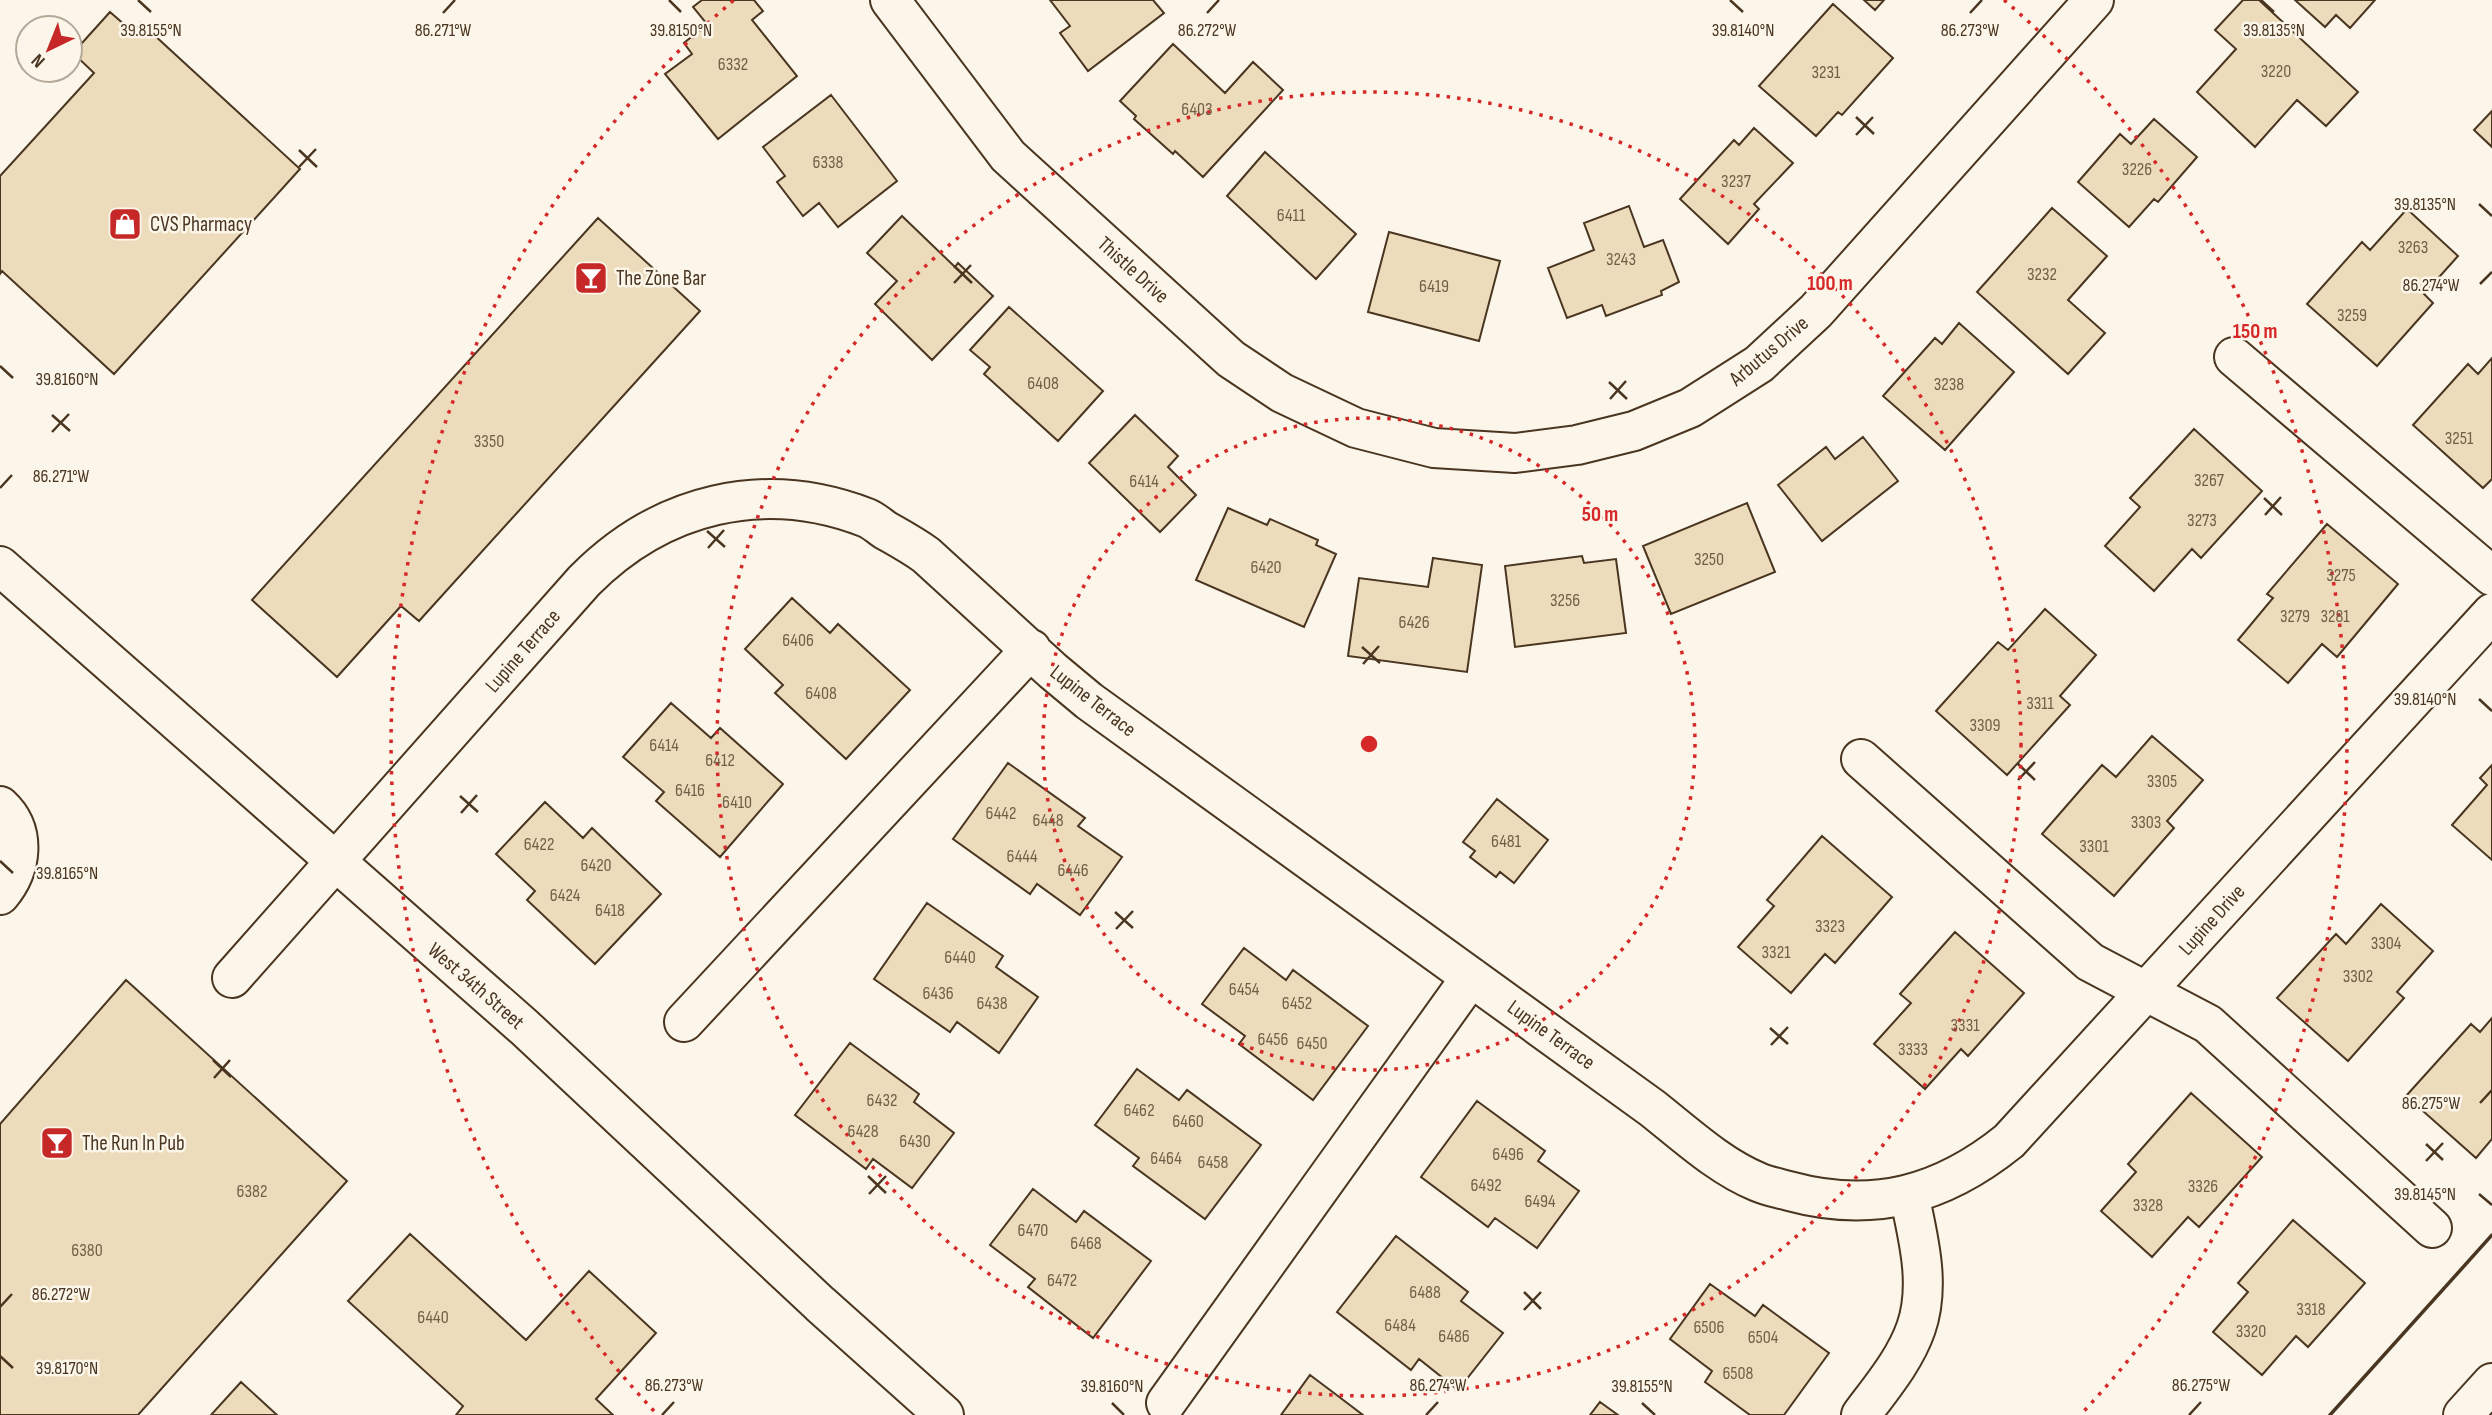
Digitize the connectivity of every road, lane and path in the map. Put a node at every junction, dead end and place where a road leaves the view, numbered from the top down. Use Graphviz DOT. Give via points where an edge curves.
graph roads {
  1 [pos="890,0"];
  2 [pos="2094,0"];
  3 [pos="2234,357"];
  4 [pos="1443,447"];
  5 [pos="0,566"];
  6 [pos="2492,576"];
  7 [pos="2492,614"];
  8 [pos="1031,649"];
  9 [pos="1861,759"];
  10 [pos="0,806"];
  11 [pos="336,862"];
  12 [pos="0,895"];
  13 [pos="1471,977"];
  14 [pos="232,978"];
  15 [pos="2146,993"];
  16 [pos="684,1022"];
  17 [pos="1909,1194"];
  18 [pos="2432,1228"];
  19 [pos="2492,1383"];
  20 [pos="1166,1403"];
  21 [pos="944,1415"];
  22 [pos="1861,1415"];
  23 [pos="2463,1415"];
  1 -- 4 [label="main road, Thistle Drive" via="1008,156 1231,359 1282,393 1356,428"];
  2 -- 4 [label="main road, Arbutus Drive" via="1816,311 1743,376 1690,408 1596,441 1515,453"];
  3 -- 6 [label="main road"];
  5 -- 11 [label="main road, West 34th Street"];
  7 -- 15 [label="main road, Lupine Drive"];
  8 -- 11 [label="main road, Lupine Terrace" via="926,555 869,519 809,502 768,499 728,502 687,513 649,530 600,565"];
  8 -- 13 [label="main road, Lupine Terrace" via="1089,701"];
  8 -- 16 [label="main road"];
  9 -- 15 [label="main road" via="2090,962"];
  10 -- 12 [label="main road" via="10,815 20,842 16,866"];
  11 -- 14 [label="main road, Lupine Terrace"];
  11 -- 21 [label="main road, West 34th Street" via="524,1027"];
  13 -- 17 [label="main road, Lupine Terrace" via="1758,1183 1819,1199 1859,1202"];
  13 -- 20 [label="main road"];
  15 -- 17 [label="main road, Lupine Drive" via="2009,1141 1959,1175"];
  15 -- 18 [label="main road" via="2208,1024"];
  17 -- 22 [label="main road" via="1923,1289 1916,1328 1893,1373"];
  19 -- 23 [label="main road"];
}
